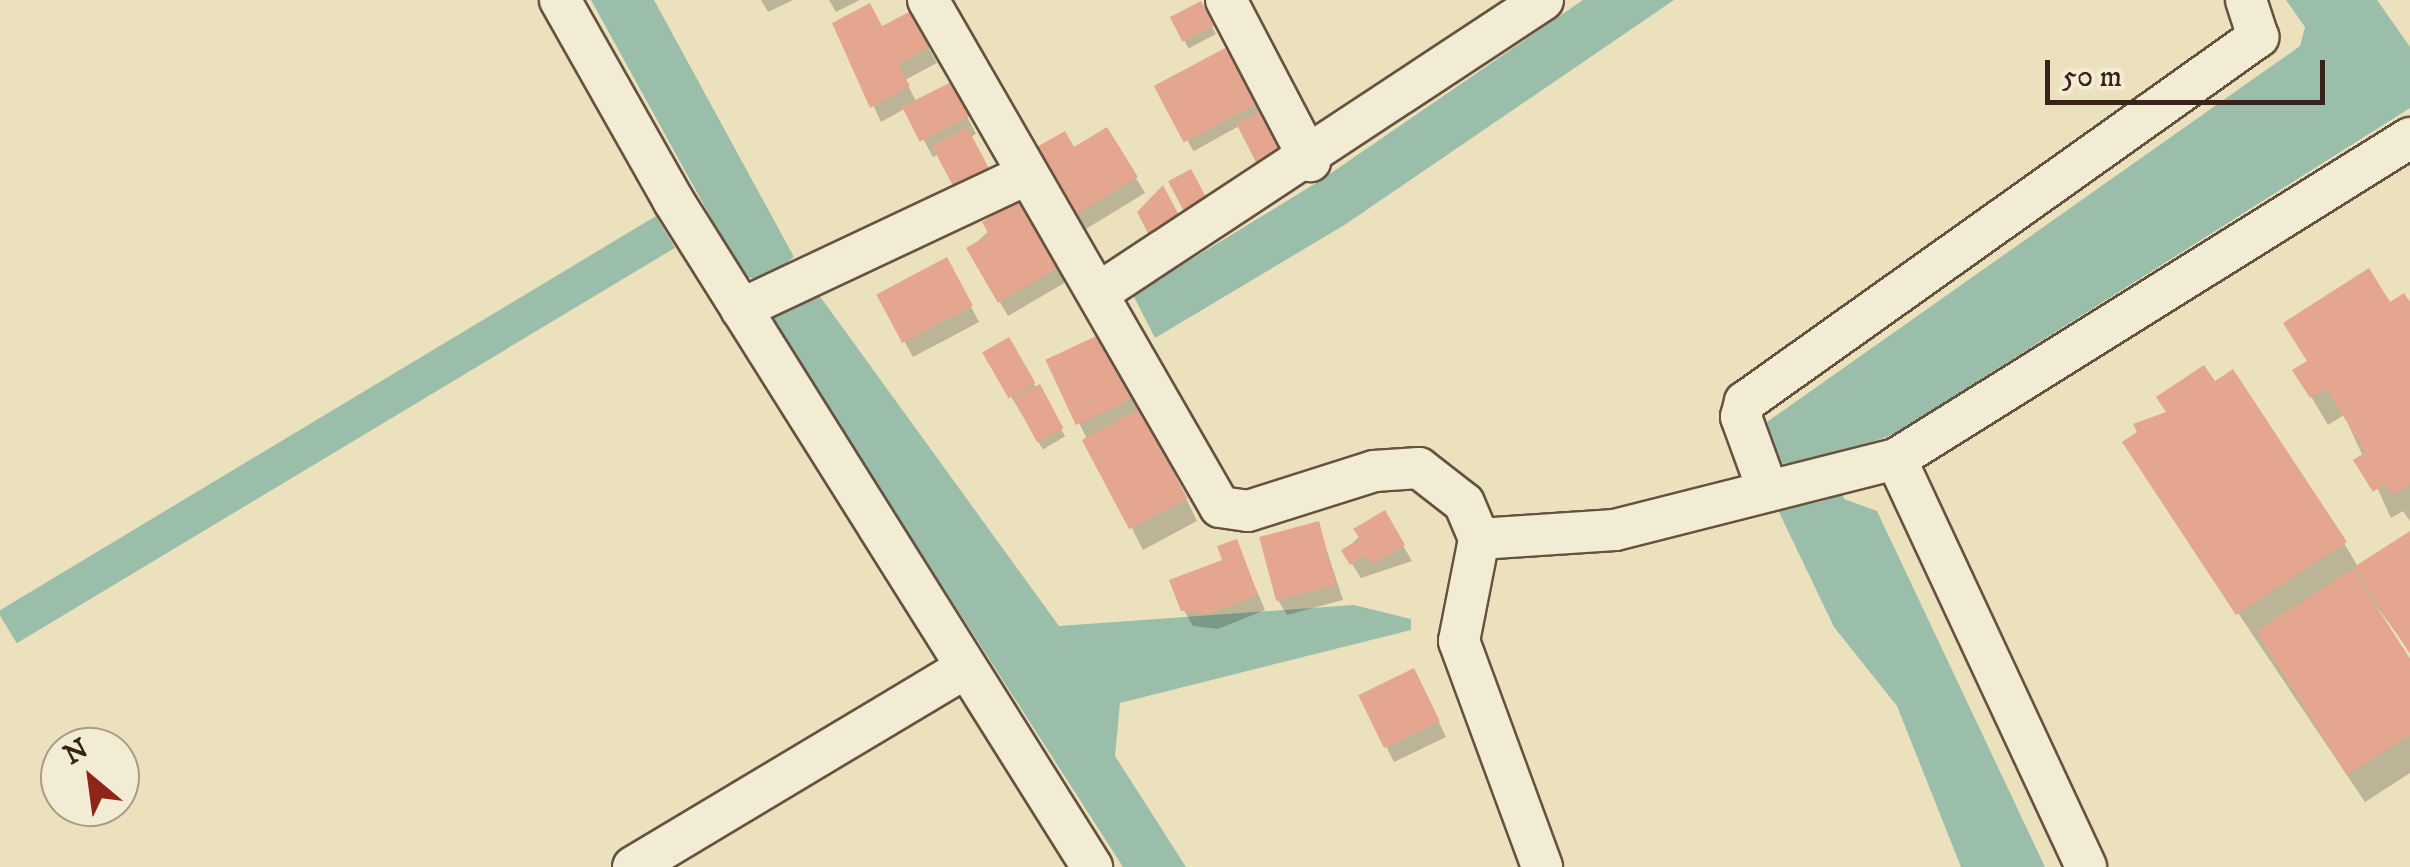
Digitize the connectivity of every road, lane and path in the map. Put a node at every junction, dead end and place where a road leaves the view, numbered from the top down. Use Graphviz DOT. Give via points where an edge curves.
graph roads {
  1 [pos="560,0"];
  2 [pos="928,0"];
  3 [pos="1226,0"];
  4 [pos="1543,0"];
  5 [pos="2246,0"];
  6 [pos="2410,138"];
  7 [pos="1310,161"];
  8 [pos="1026,175"];
  9 [pos="1103,290"];
  10 [pos="764,296"];
  11 [pos="1896,458"];
  12 [pos="1768,491"];
  13 [pos="1479,539"];
  14 [pos="964,669"];
  15 [pos="633,867"];
  16 [pos="1092,867"];
  17 [pos="1542,867"];
  18 [pos="2086,867"];
  1 -- 10 [label="street"];
  2 -- 8 [label="street"];
  3 -- 7 [label="street"];
  4 -- 7 [label="street"];
  5 -- 12 [label="street" via="2258,36 1745,402 1741,417"];
  6 -- 11 [label="street"];
  7 -- 9 [label="street"];
  8 -- 9 [label="street"];
  8 -- 10 [label="street"];
  9 -- 13 [label="street" via="1220,507 1248,511 1374,472 1418,468 1450,486"];
  10 -- 14 [label="street"];
  11 -- 12 [label="street"];
  11 -- 18 [label="street"];
  12 -- 13 [label="street" via="1615,530"];
  13 -- 17 [label="street" via="1459,641"];
  14 -- 15 [label="street"];
  14 -- 16 [label="street"];
}
